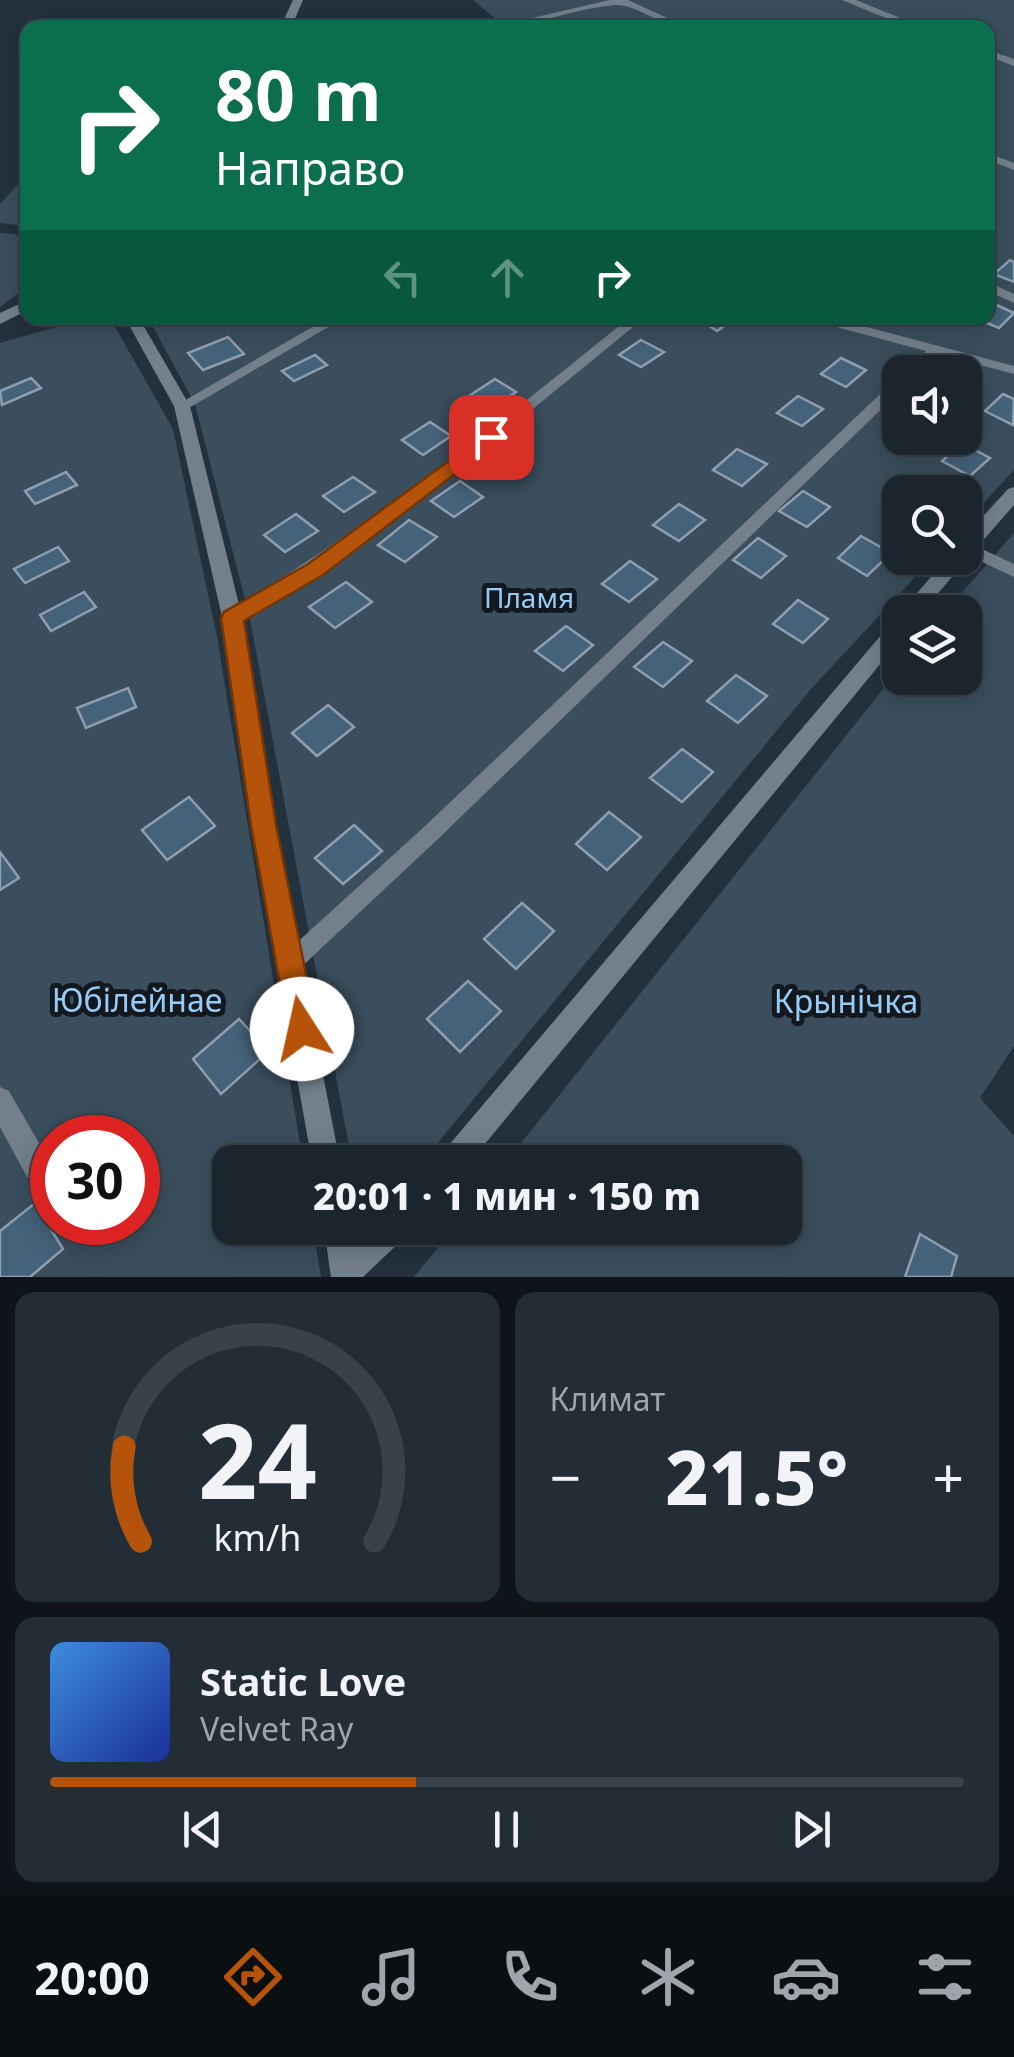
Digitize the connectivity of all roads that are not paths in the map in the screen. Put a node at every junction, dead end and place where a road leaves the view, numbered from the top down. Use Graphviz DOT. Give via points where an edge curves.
graph roads {
  1 [pos="621,0"];
  2 [pos="847,0"];
  3 [pos="529,20"];
  4 [pos="666,20"];
  5 [pos="899,20"];
  6 [pos="136,325"];
  7 [pos="325,325"];
  8 [pos="628,325"];
  9 [pos="845,325"];
  10 [pos="936,349"];
  11 [pos="929,355"];
  12 [pos="1014,370"];
  13 [pos="882,400"];
  14 [pos="182,406"];
  15 [pos="1014,493"];
  16 [pos="982,529"];
  17 [pos="982,555"];
  18 [pos="1014,572"];
  19 [pos="943,575"];
  20 [pos="925,595"];
  21 [pos="232,618"];
  22 [pos="882,648"];
  23 [pos="290,962"];
  24 [pos="0,1100"];
  25 [pos="323,1145"];
  26 [pos="466,1145"];
  27 [pos="30,1154"];
  28 [pos="341,1245"];
  29 [pos="377,1245"];
  30 [pos="346,1275"];
  1 -- 3 [label="lane"];
  1 -- 4 [label="lane"];
  2 -- 5 [label="lane"];
  6 -- 14 [label="street"];
  7 -- 14 [label="lane"];
  8 -- 21 [label="lane" via="432,484 315,570"];
  9 -- 10 [label="lane"];
  10 -- 11 [label="lane"];
  10 -- 12 [label="lane"];
  13 -- 23 [label="lane"];
  14 -- 21 [label="street"];
  15 -- 16 [label="street"];
  17 -- 18 [label="lane"];
  19 -- 20 [label="street"];
  21 -- 23 [label="street"];
  22 -- 26 [label="street"];
  23 -- 25 [label="street"];
  24 -- 27 [label="street"];
  28 -- 30 [label="street"];
  29 -- 30 [label="street"];
}
